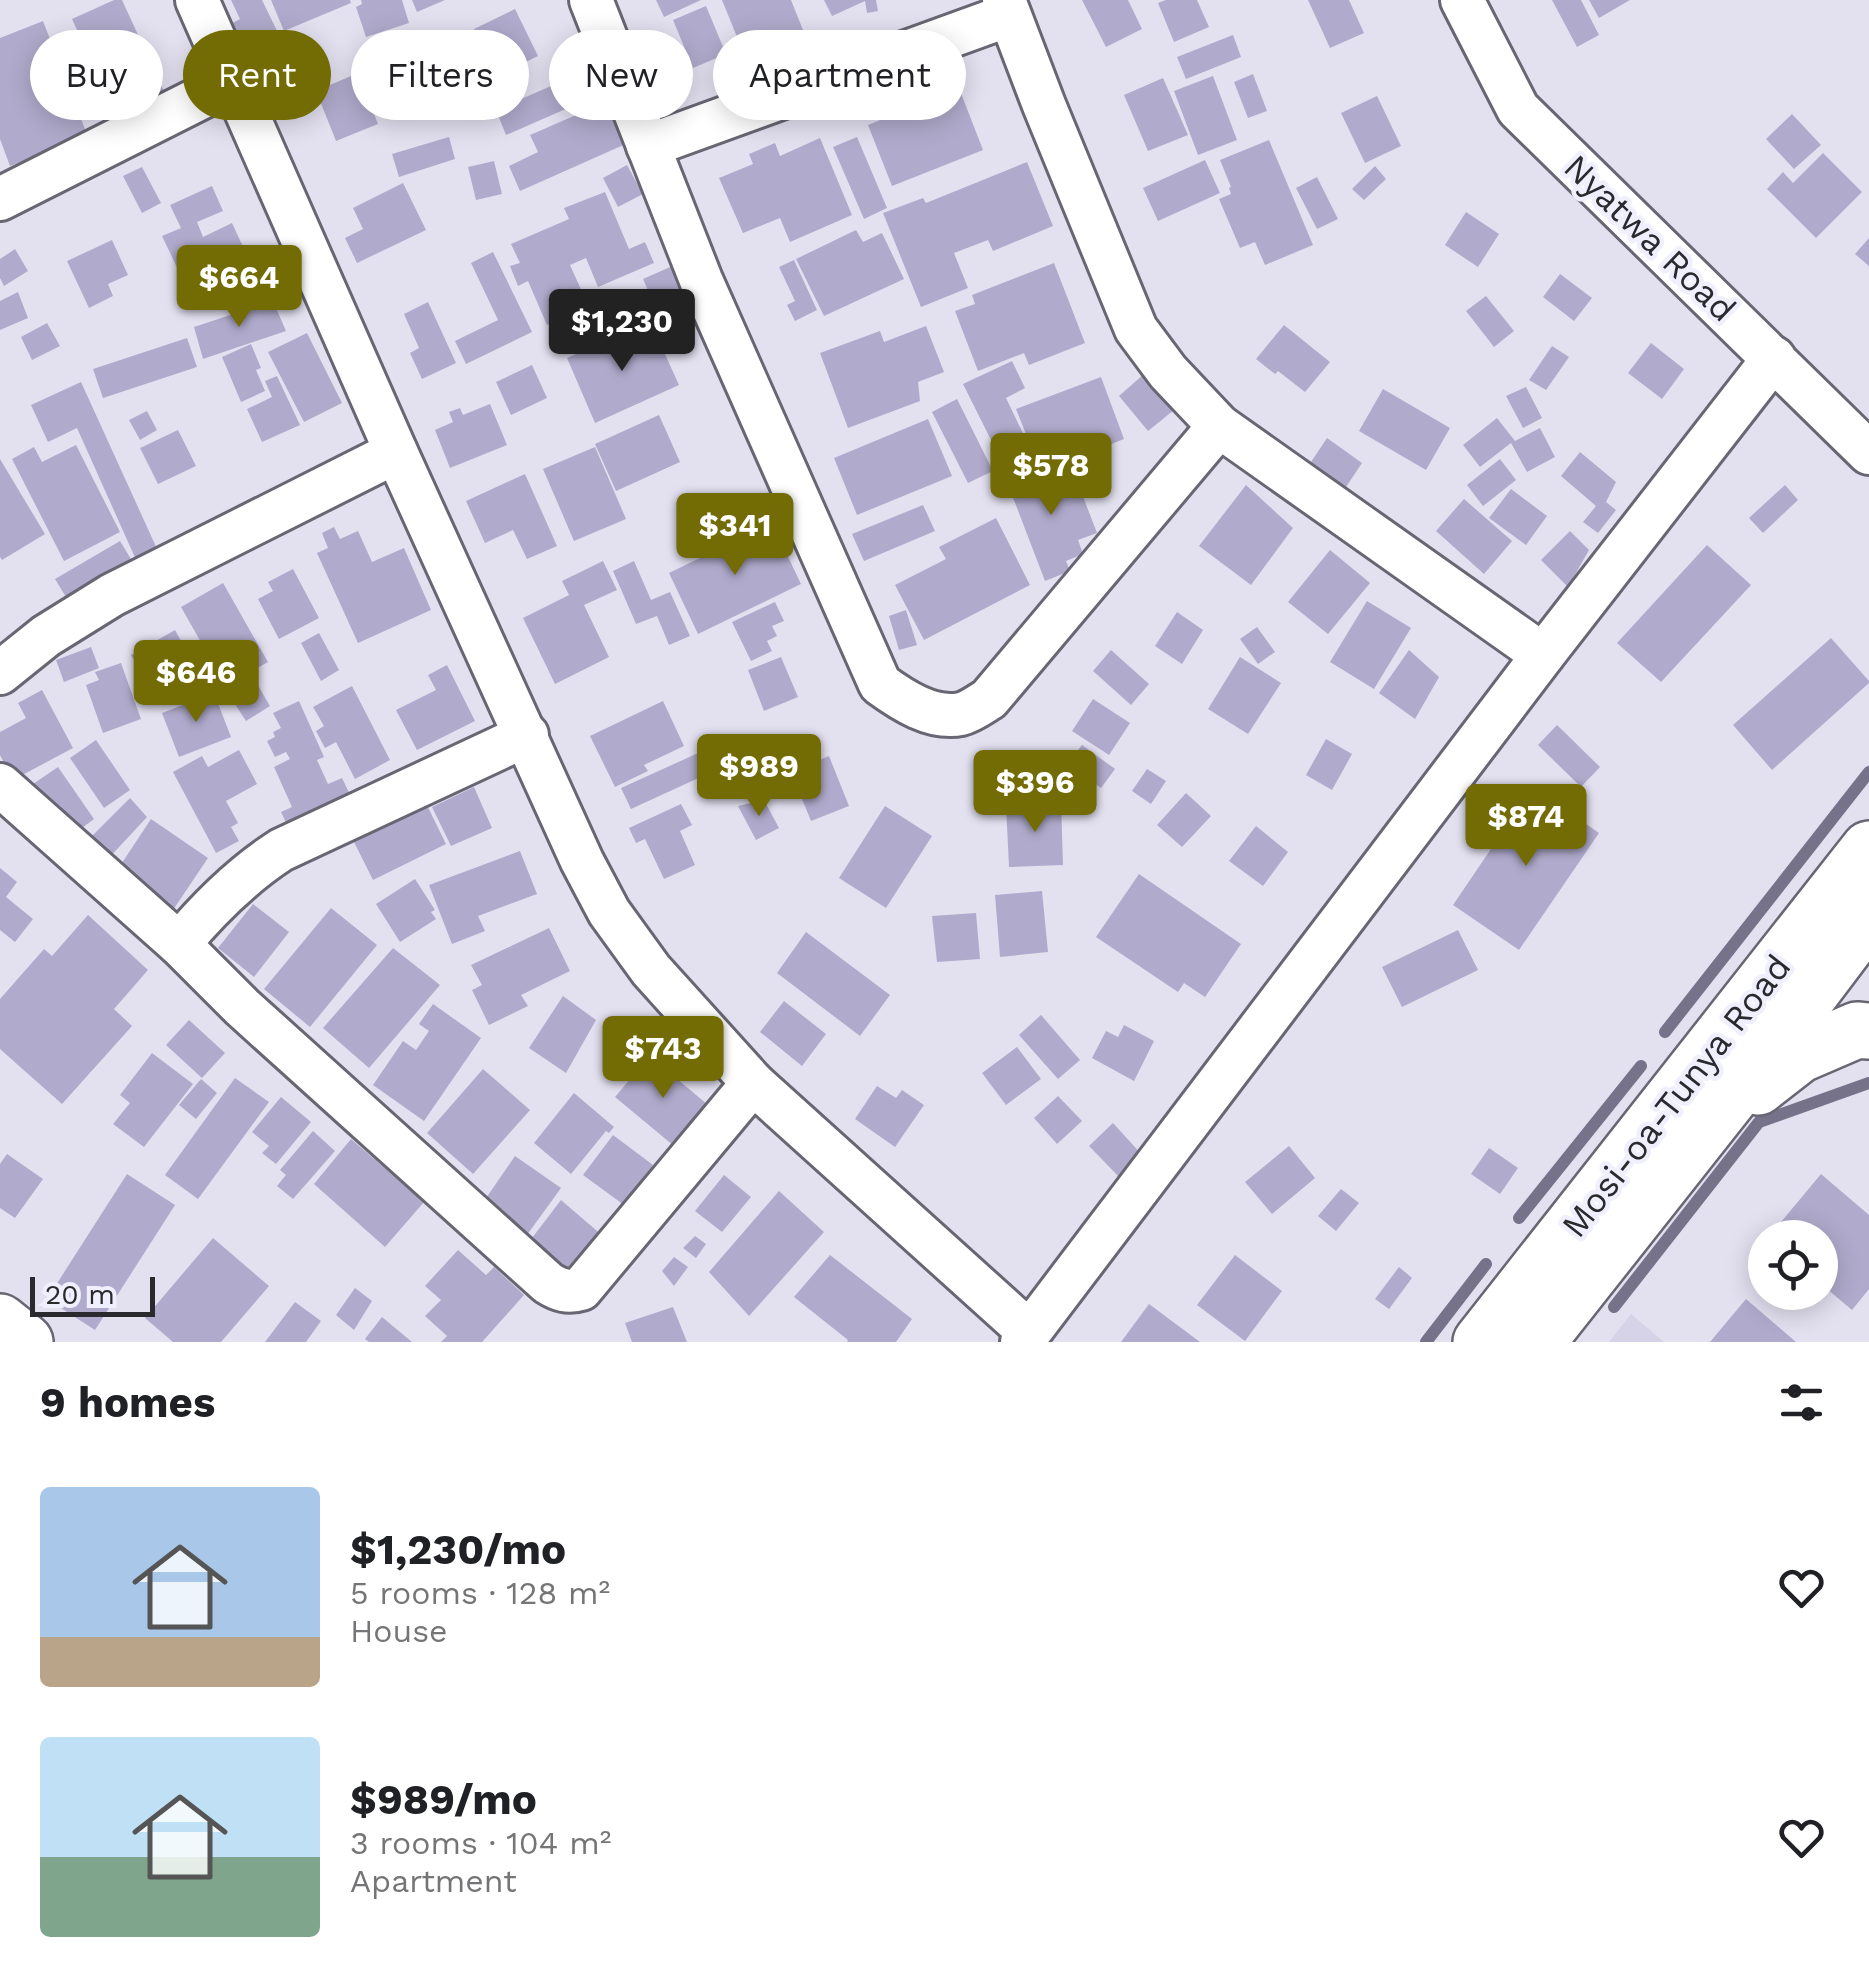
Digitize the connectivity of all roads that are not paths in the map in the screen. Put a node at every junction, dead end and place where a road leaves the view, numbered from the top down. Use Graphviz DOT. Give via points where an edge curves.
graph roads {
  1 [pos="197,0"];
  2 [pos="591,0"];
  3 [pos="1462,0"];
  4 [pos="1007,8"];
  5 [pos="211,30"];
  6 [pos="183,107"];
  7 [pos="251,120"];
  8 [pos="648,146"];
  9 [pos="0,199"];
  10 [pos="1774,358"];
  11 [pos="1219,426"];
  12 [pos="396,452"];
  13 [pos="1869,453"];
  14 [pos="1542,655"];
  15 [pos="0,673"];
  16 [pos="526,735"];
  17 [pos="0,784"];
  18 [pos="1869,849"];
  19 [pos="1856,922"];
  20 [pos="179,944"];
  21 [pos="1869,1031"];
  22 [pos="753,1083"];
  23 [pos="1690,1147"];
  24 [pos="0,1322"];
  25 [pos="1026,1337"];
  26 [pos="24,1342"];
  27 [pos="1481,1342"];
  28 [pos="1536,1342"];
  1 -- 5 [label="street"];
  2 -- 8 [label="street"];
  3 -- 10 [label="street, Nyatwa Road" via="1518,109"];
  4 -- 8 [label="street"];
  4 -- 11 [label="street" via="1136,330"];
  6 -- 9 [label="street"];
  7 -- 12 [label="street"];
  8 -- 11 [label="street" via="880,684 931,713 962,714 990,699"];
  10 -- 13 [label="street, Nyatwa Road"];
  10 -- 14 [label="street"];
  11 -- 14 [label="street"];
  12 -- 15 [label="street" via="112,594"];
  12 -- 16 [label="street"];
  14 -- 25 [label="street"];
  16 -- 20 [label="street" via="281,850 229,889"];
  16 -- 22 [label="street" via="609,912 651,970"];
  17 -- 20 [label="street"];
  18 -- 19 [label="main road, Mosi-oa-Tunya Road"];
  19 -- 23 [label="main road, Mosi-oa-Tunya Road" via="1770,1048"];
  19 -- 27 [label="main road, Mosi-oa-Tunya Road"];
  20 -- 22 [label="street" via="559,1290 581,1289"];
  21 -- 23 [label="main road" via="1799,1056"];
  22 -- 25 [label="street"];
  23 -- 28 [label="main road, Mosi-oa-Tunya Road"];
  24 -- 26 [label="main road"];
}
